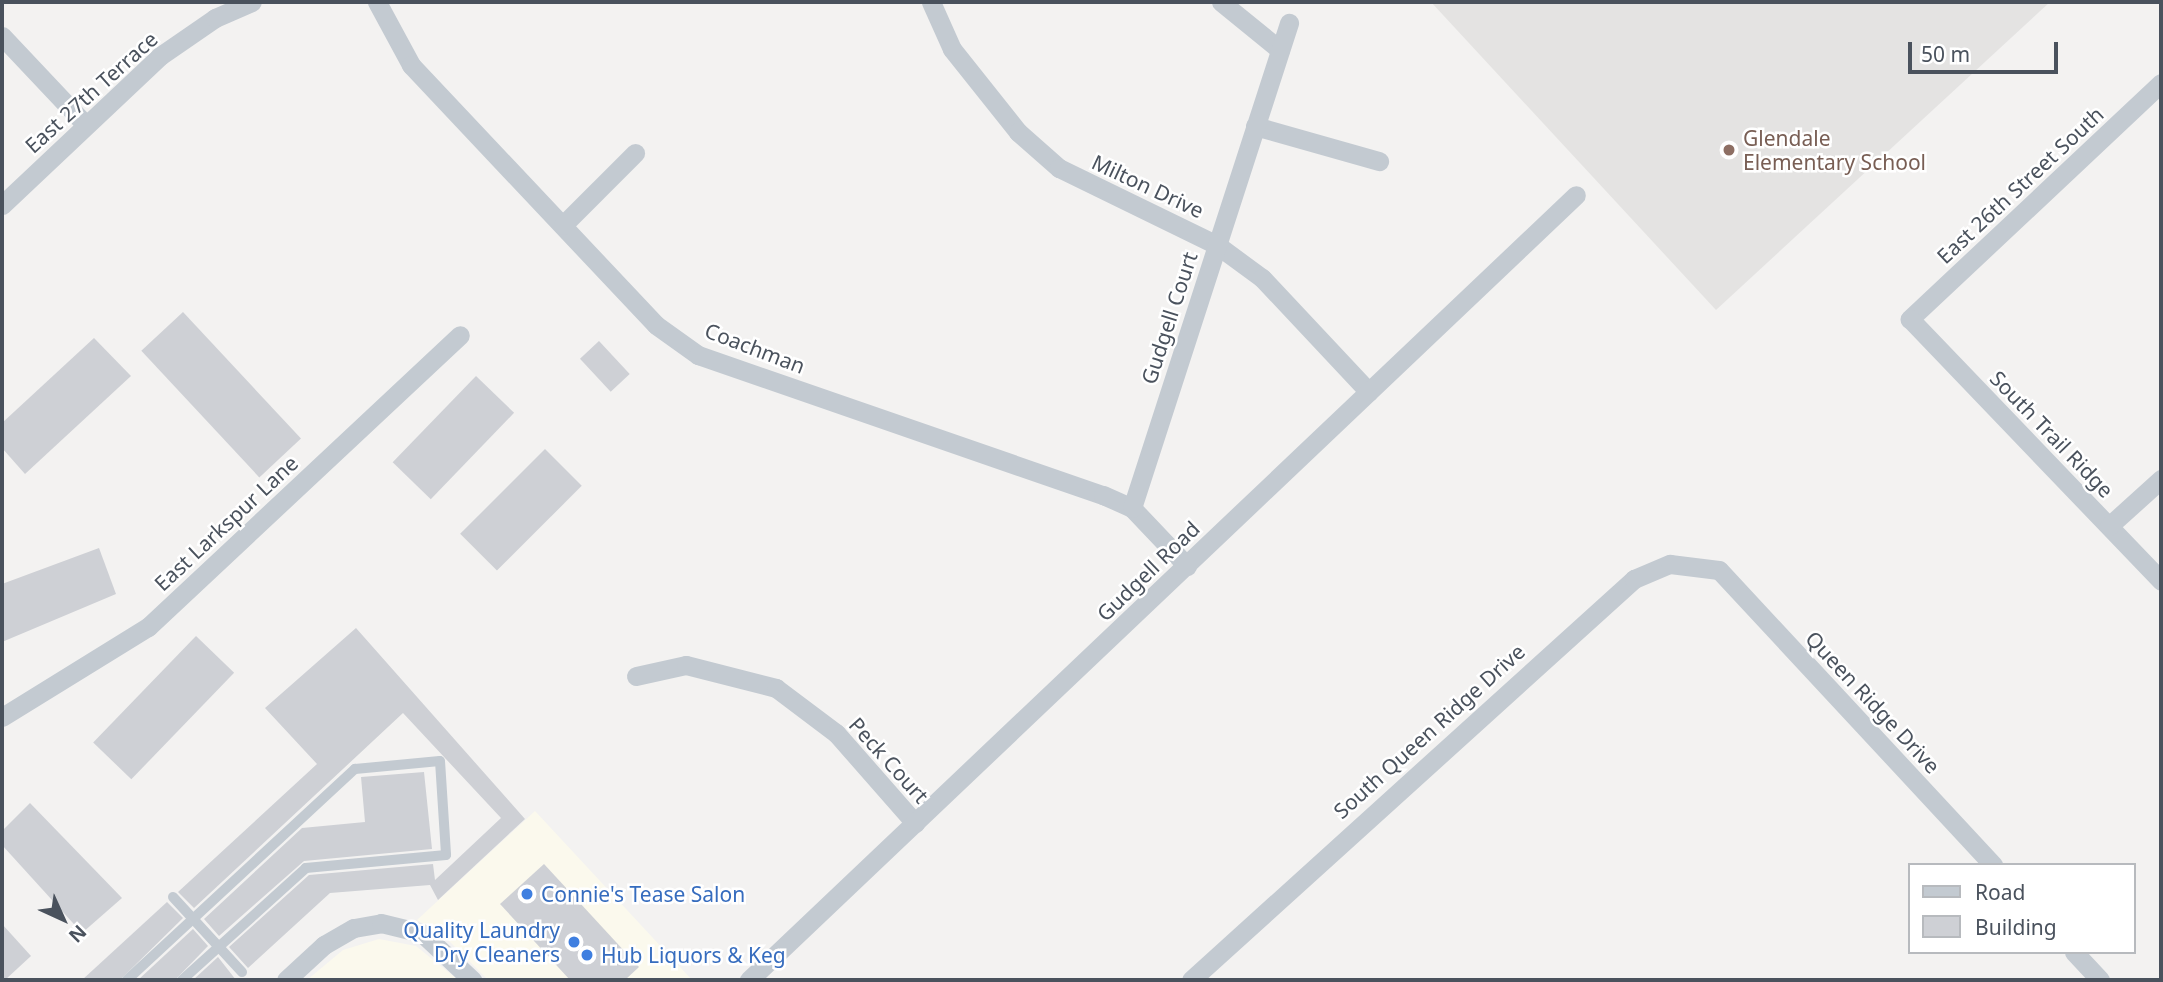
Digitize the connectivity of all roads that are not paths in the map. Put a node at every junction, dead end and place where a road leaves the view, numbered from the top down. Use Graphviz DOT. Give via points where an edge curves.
graph roads {
  1 [pos="253,2"];
  2 [pos="377,2"];
  3 [pos="931,2"];
  4 [pos="1221,2"];
  5 [pos="1289,23"];
  6 [pos="2,36"];
  7 [pos="1280,50"];
  8 [pos="2161,83"];
  9 [pos="86,125"];
  10 [pos="1255,126"];
  11 [pos="635,153"];
  12 [pos="1379,161"];
  13 [pos="1577,195"];
  14 [pos="2,205"];
  15 [pos="563,225"];
  16 [pos="1217,245"];
  17 [pos="1910,319"];
  18 [pos="460,335"];
  19 [pos="1369,392"];
  20 [pos="2161,479"];
  21 [pos="1132,508"];
  22 [pos="2109,526"];
  23 [pos="1186,566"];
  24 [pos="1719,570"];
  25 [pos="2161,581"];
  26 [pos="636,676"];
  27 [pos="2,717"];
  28 [pos="915,823"];
  29 [pos="1991,863"];
  30 [pos="173,897"];
  31 [pos="194,918"];
  32 [pos="219,946"];
  33 [pos="2076,954"];
  34 [pos="242,972"];
  35 [pos="127,980"];
  36 [pos="182,980"];
  37 [pos="286,980"];
  38 [pos="472,980"];
  39 [pos="749,980"];
  40 [pos="1191,980"];
  41 [pos="2100,980"];
  1 -- 9 [label="street, East 27th Terrace" via="215,18 160,57"];
  2 -- 15 [label="street, Coachman" via="411,65"];
  3 -- 16 [label="street, Milton Drive" via="952,49 1018,132 1059,168"];
  4 -- 7 [label="street"];
  5 -- 7 [label="street, Gudgell Court"];
  6 -- 9 [label="street"];
  7 -- 10 [label="street, Gudgell Court"];
  8 -- 17 [label="street, East 26th Street South"];
  9 -- 14 [label="street, East 27th Terrace"];
  10 -- 12 [label="street"];
  10 -- 16 [label="street, Gudgell Court"];
  11 -- 15 [label="street"];
  13 -- 19 [label="street, Gudgell Road"];
  15 -- 21 [label="street, Coachman" via="656,325 698,355"];
  16 -- 19 [label="street, Milton Drive" via="1262,278"];
  16 -- 21 [label="street, Gudgell Court"];
  17 -- 22 [label="street, South Trail Ridge"];
  18 -- 27 [label="street, East Larkspur Lane" via="148,627"];
  19 -- 23 [label="street, Gudgell Road"];
  20 -- 22 [label="street"];
  21 -- 23 [label="street, Coachman"];
  22 -- 25 [label="street, South Trail Ridge"];
  23 -- 28 [label="street, Gudgell Road"];
  24 -- 29 [label="street, Queen Ridge Drive"];
  24 -- 40 [label="street, South Queen Ridge Drive" via="1670,565 1634,579"];
  26 -- 28 [label="street, Peck Court" via="686,665 776,688 836,733"];
  28 -- 39 [label="street, Gudgell Road"];
  30 -- 31 [label="lane"];
  31 -- 32 [label="lane"];
  31 -- 32 [label="lane" via="355,769 440,761 446,855 306,868"];
  31 -- 35 [label="lane"];
  32 -- 34 [label="lane"];
  32 -- 36 [label="lane"];
  33 -- 41 [label="street"];
  37 -- 38 [label="street" via="324,945 354,928 381,923 422,933"];
}
